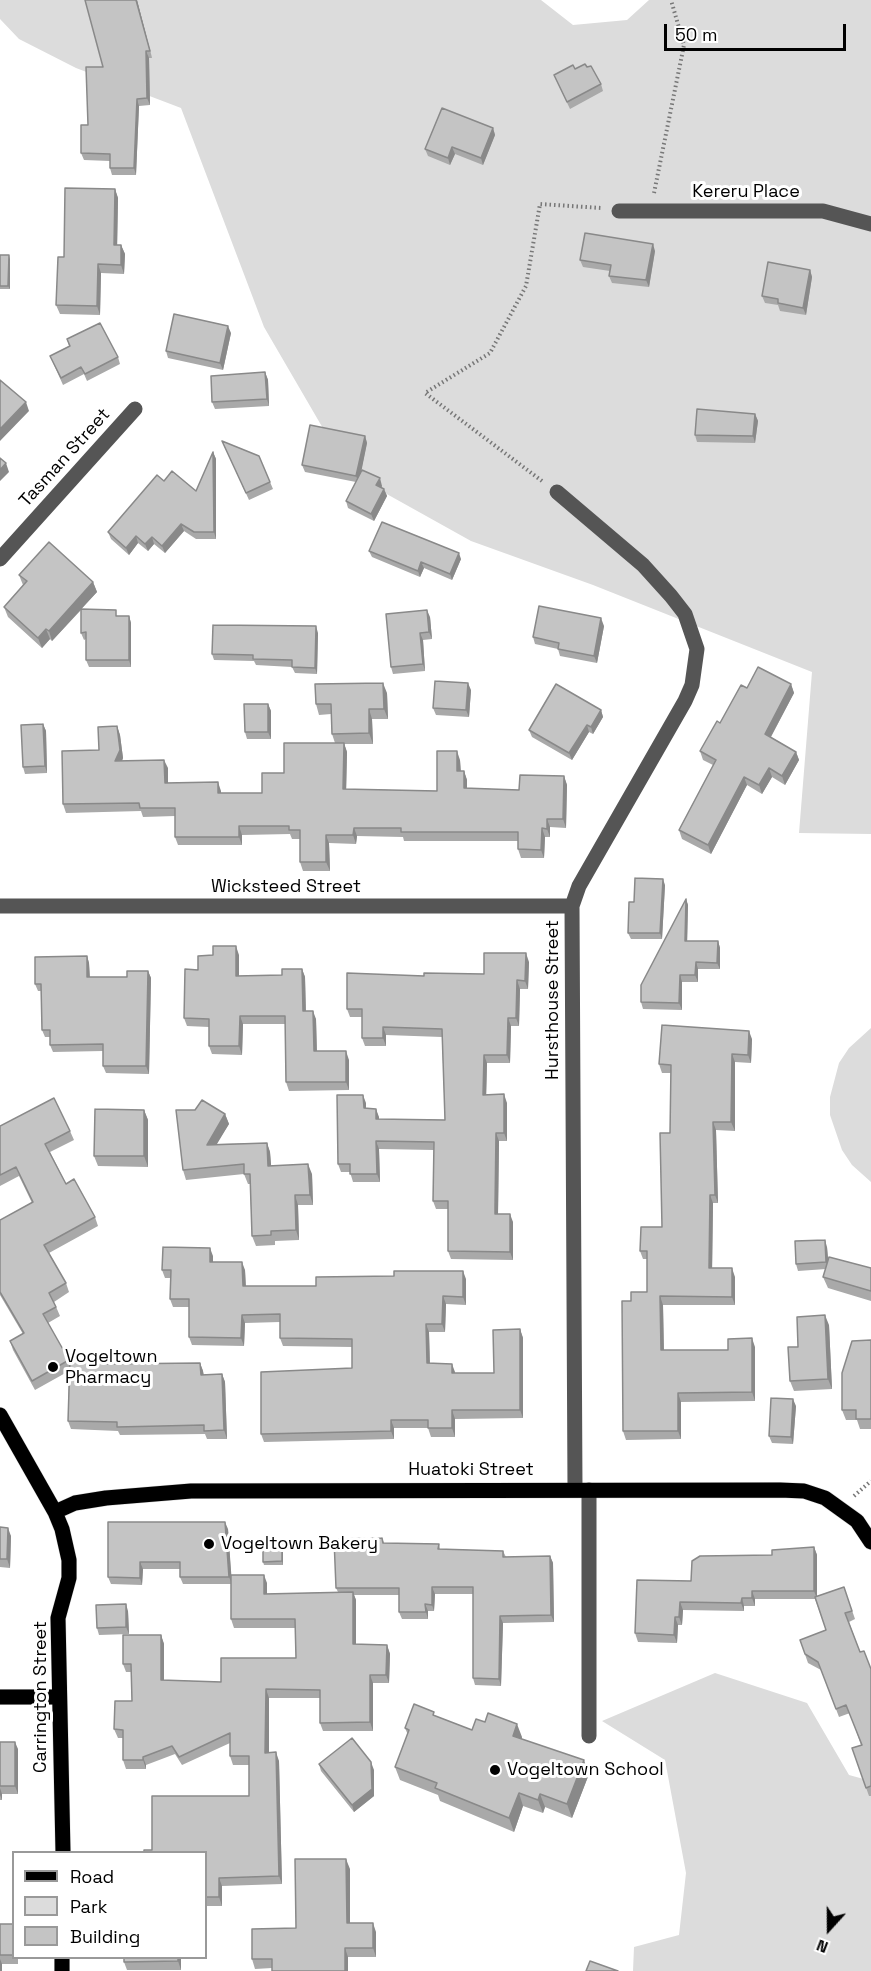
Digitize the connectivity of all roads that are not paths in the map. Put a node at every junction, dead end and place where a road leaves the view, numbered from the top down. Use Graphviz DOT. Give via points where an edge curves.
graph roads {
  1 [pos="612,209"];
  2 [pos="871,224"];
  3 [pos="135,409"];
  4 [pos="557,492"];
  5 [pos="0,559"];
  6 [pos="0,906"];
  7 [pos="572,906"];
  8 [pos="0,1415"];
  9 [pos="582,1489"];
  10 [pos="55,1512"];
  11 [pos="871,1542"];
  12 [pos="0,1697"];
  13 [pos="58,1697"];
  14 [pos="589,1736"];
  15 [pos="63,1851"];
  1 -- 2 [label="street, Kereru Place" via="823,211"];
  3 -- 5 [label="street, Tasman Street"];
  4 -- 7 [label="street, Hursthouse Street" via="643,565 671,596 685,614 697,650 692,685 685,701 579,886"];
  6 -- 7 [label="street, Wicksteed Street"];
  7 -- 9 [label="street, Hursthouse Street"];
  8 -- 10 [label="main road, Carrington Street"];
  9 -- 10 [label="main road, Huatoki Street" via="190,1491 106,1498 75,1503"];
  9 -- 11 [label="main road, Huatoki Street" via="804,1491 841,1507 857,1521"];
  9 -- 14 [label="street, Hursthouse Street"];
  10 -- 13 [label="main road, Carrington Street" via="69,1560 69,1578 58,1618"];
  12 -- 13 [label="main road"];
  13 -- 15 [label="main road, Carrington Street"];
}
